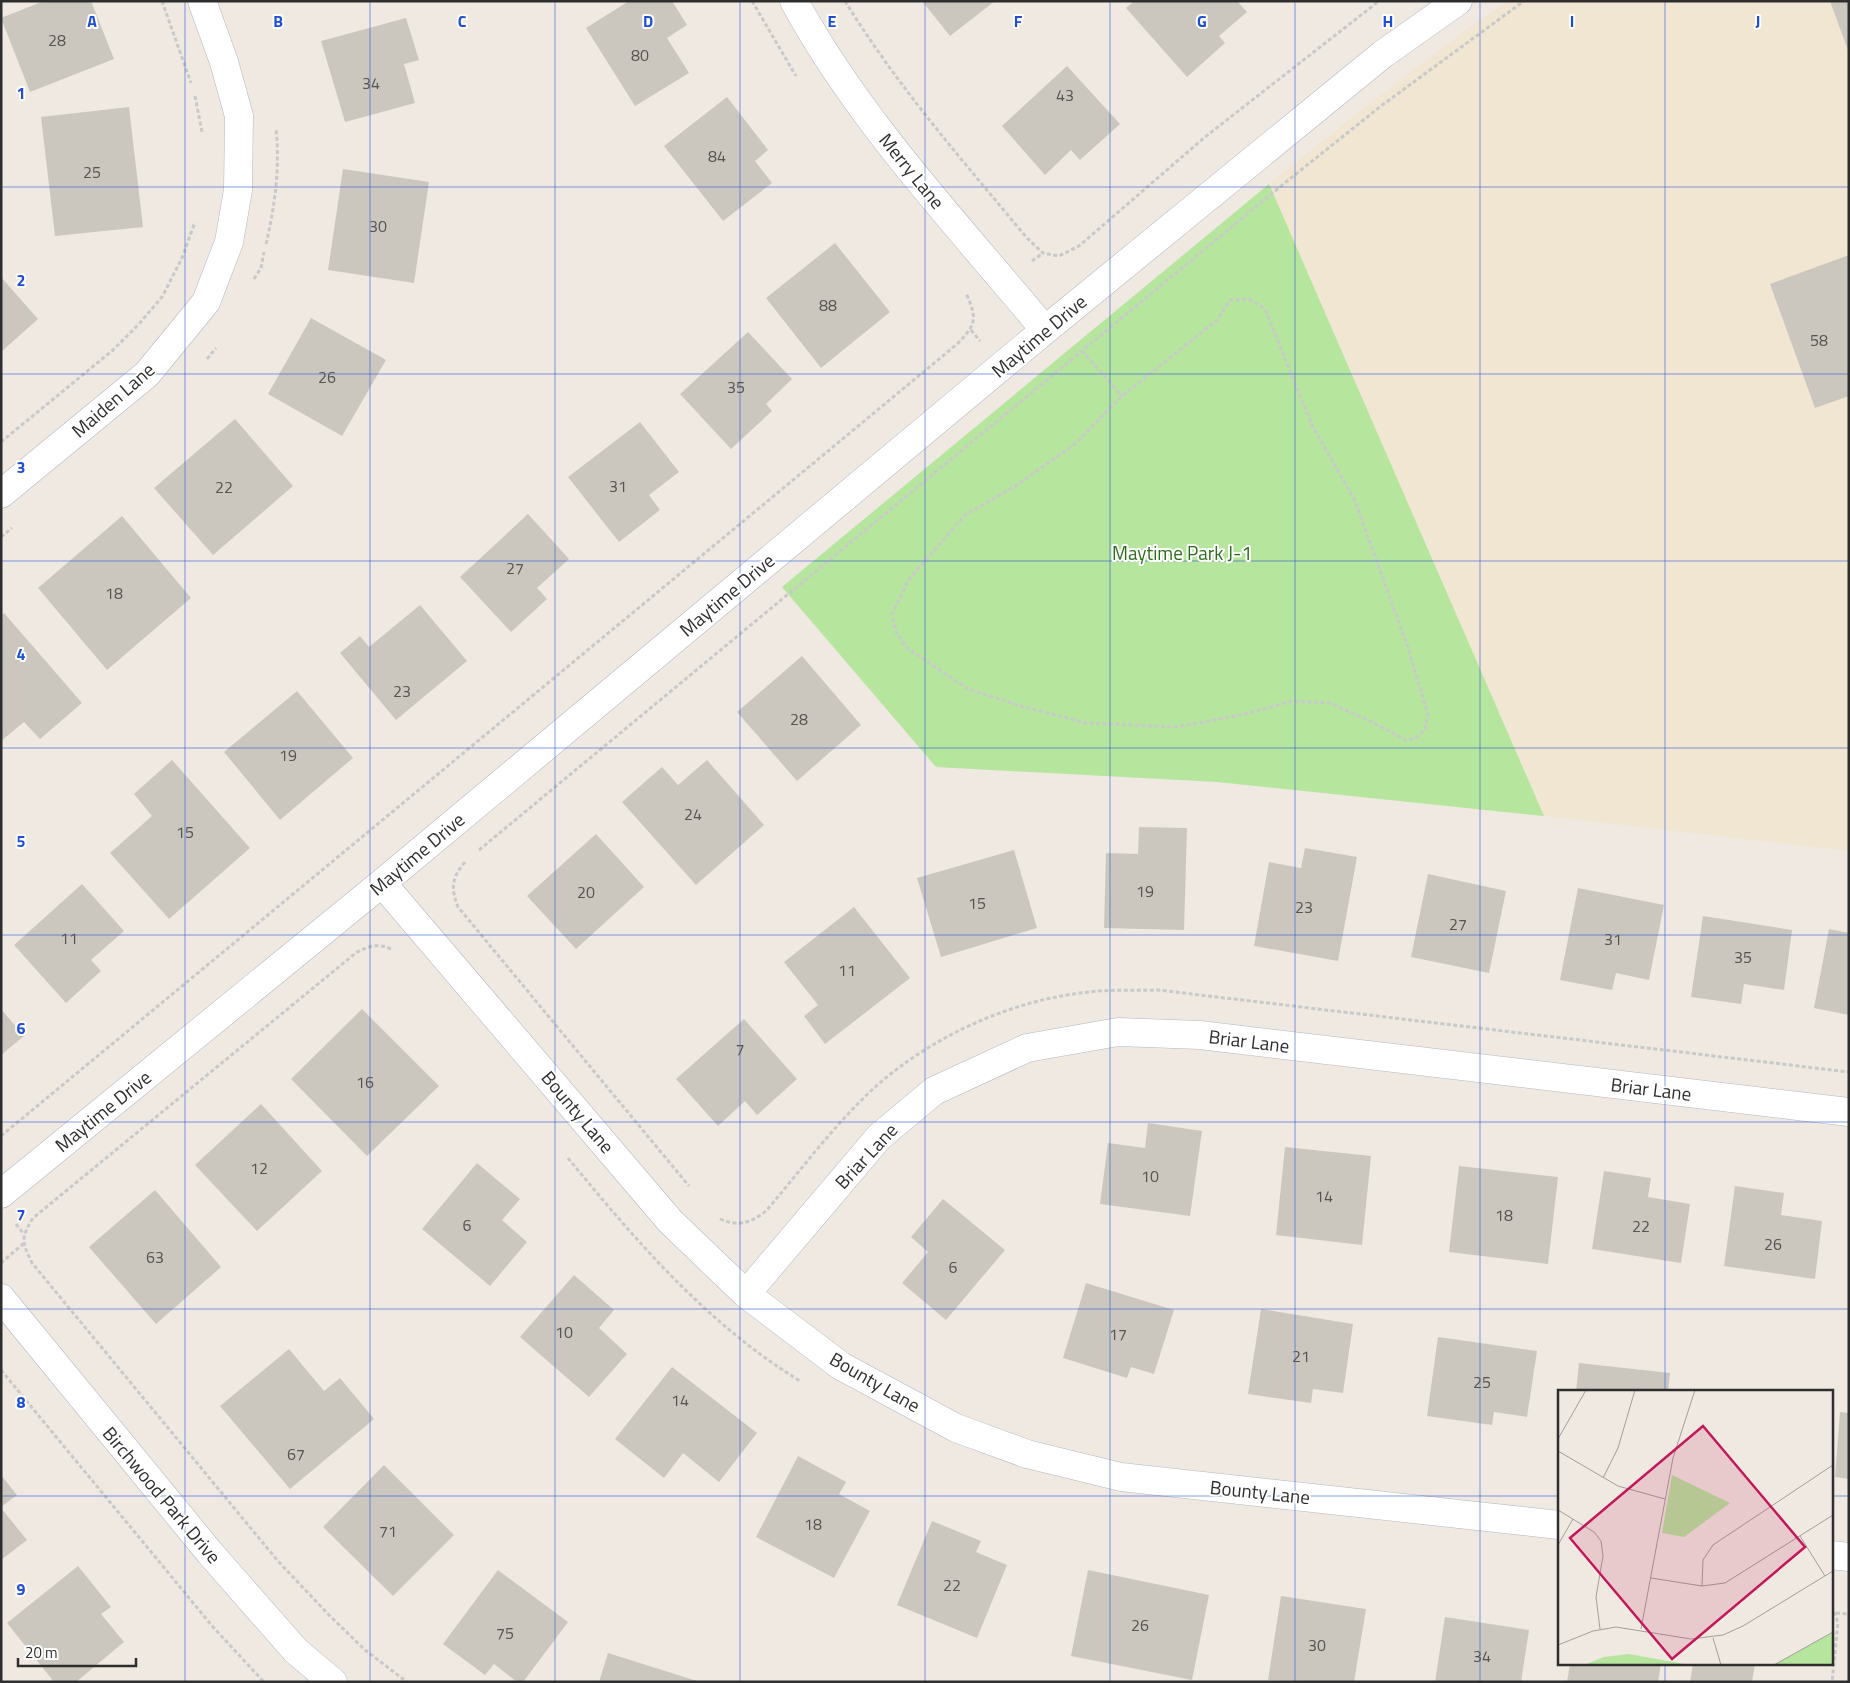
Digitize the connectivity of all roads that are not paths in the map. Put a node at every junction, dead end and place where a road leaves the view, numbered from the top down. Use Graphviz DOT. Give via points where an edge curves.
graph roads {
  1 [pos="202,1"];
  2 [pos="794,1"];
  3 [pos="1458,1"];
  4 [pos="1045,330"];
  5 [pos="1,494"];
  6 [pos="382,883"];
  7 [pos="1849,1112"];
  8 [pos="1,1194"];
  9 [pos="746,1294"];
  10 [pos="1,1298"];
  11 [pos="1558,1525"];
  12 [pos="1832,1555"];
  13 [pos="1849,1557"];
  14 [pos="333,1682"];
  1 -- 5 [label="street, Maiden Lane" via="239,116 238,190 229,242 206,302 147,374"];
  2 -- 4 [label="street, Merry Lane" via="813,37 886,140"];
  3 -- 4 [label="street, Maytime Drive" via="1383,54"];
  4 -- 6 [label="street, Maytime Drive"];
  6 -- 8 [label="street, Maytime Drive"];
  6 -- 9 [label="street, Bounty Lane" via="670,1221"];
  7 -- 9 [label="street, Briar Lane" via="1200,1035 1118,1032 1027,1048 934,1091 879,1136"];
  9 -- 11 [label="street, Bounty Lane" via="842,1366 956,1428 1027,1454 1121,1477"];
  10 -- 14 [label="street, Birchwood Park Drive" via="210,1553 296,1651"];
  12 -- 13 [label="street"];
}
